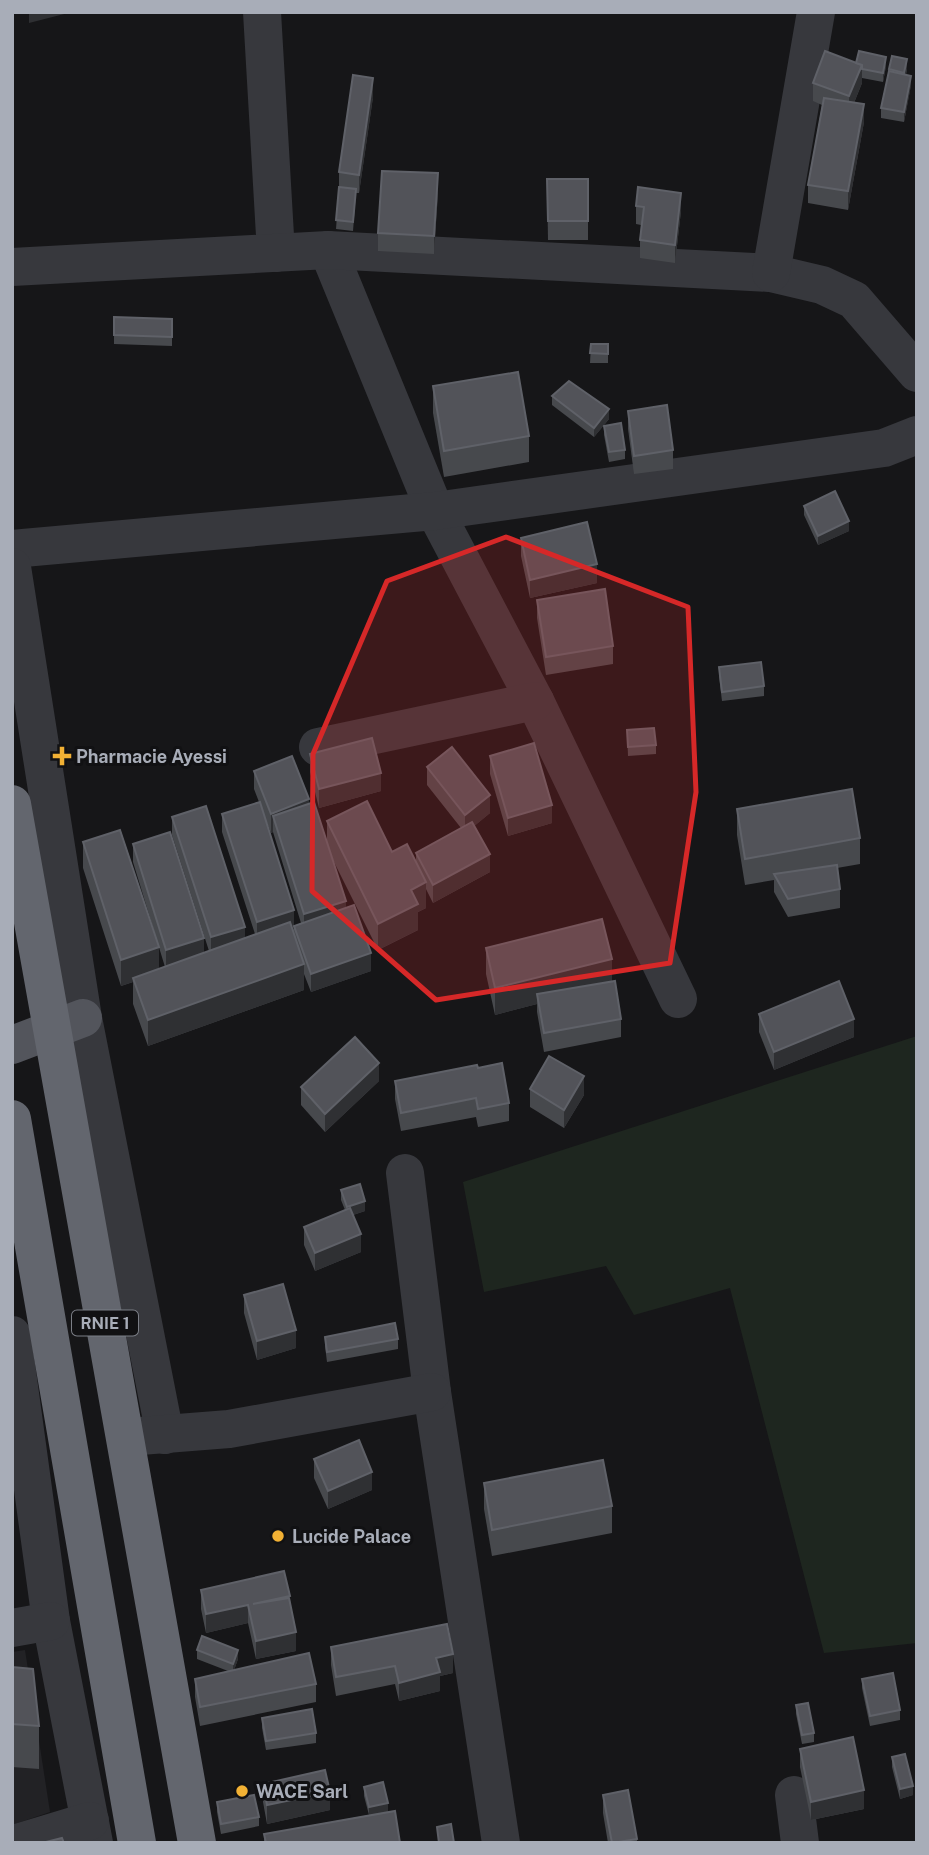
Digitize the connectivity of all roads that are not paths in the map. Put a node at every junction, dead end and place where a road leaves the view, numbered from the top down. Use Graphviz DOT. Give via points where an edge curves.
graph roads {
  1 [pos="262,12"];
  2 [pos="816,12"];
  3 [pos="328,250"];
  4 [pos="276,253"];
  5 [pos="12,267"];
  6 [pos="771,273"];
  7 [pos="917,373"];
  8 [pos="917,435"];
  9 [pos="435,511"];
  10 [pos="12,549"];
  11 [pos="12,567"];
  12 [pos="535,701"];
  13 [pos="318,747"];
  14 [pos="12,804"];
  15 [pos="678,999"];
  16 [pos="67,1024"];
  17 [pos="12,1045"];
  18 [pos="12,1119"];
  19 [pos="405,1173"];
  20 [pos="13,1340"];
  21 [pos="432,1392"];
  22 [pos="165,1435"];
  23 [pos="125,1437"];
  24 [pos="28,1564"];
  25 [pos="51,1621"];
  26 [pos="12,1628"];
  27 [pos="794,1795"];
  28 [pos="92,1832"];
  29 [pos="17,1843"];
  30 [pos="137,1843"];
  31 [pos="197,1843"];
  32 [pos="501,1843"];
  33 [pos="800,1843"];
  1 -- 4 [label="street"];
  2 -- 6 [label="street"];
  3 -- 4 [label="street"];
  3 -- 6 [label="street"];
  3 -- 9 [label="street"];
  4 -- 5 [label="street"];
  6 -- 7 [label="street" via="822,285 854,300"];
  8 -- 9 [label="street" via="884,448"];
  9 -- 10 [label="street"];
  9 -- 12 [label="street"];
  11 -- 16 [label="street"];
  12 -- 13 [label="street"];
  12 -- 15 [label="street"];
  14 -- 16 [label="highway, RNIE 1"];
  16 -- 17 [label="main road"];
  16 -- 22 [label="street"];
  16 -- 23 [label="highway, RNIE 1"];
  18 -- 30 [label="highway, RNIE 1"];
  19 -- 21 [label="street"];
  20 -- 24 [label="street"];
  21 -- 22 [label="street" via="229,1429"];
  21 -- 32 [label="street"];
  22 -- 23 [label="street"];
  23 -- 31 [label="highway, RNIE 1"];
  24 -- 25 [label="street"];
  25 -- 26 [label="street"];
  25 -- 28 [label="street"];
  27 -- 33 [label="street"];
  28 -- 29 [label="street"];
}
